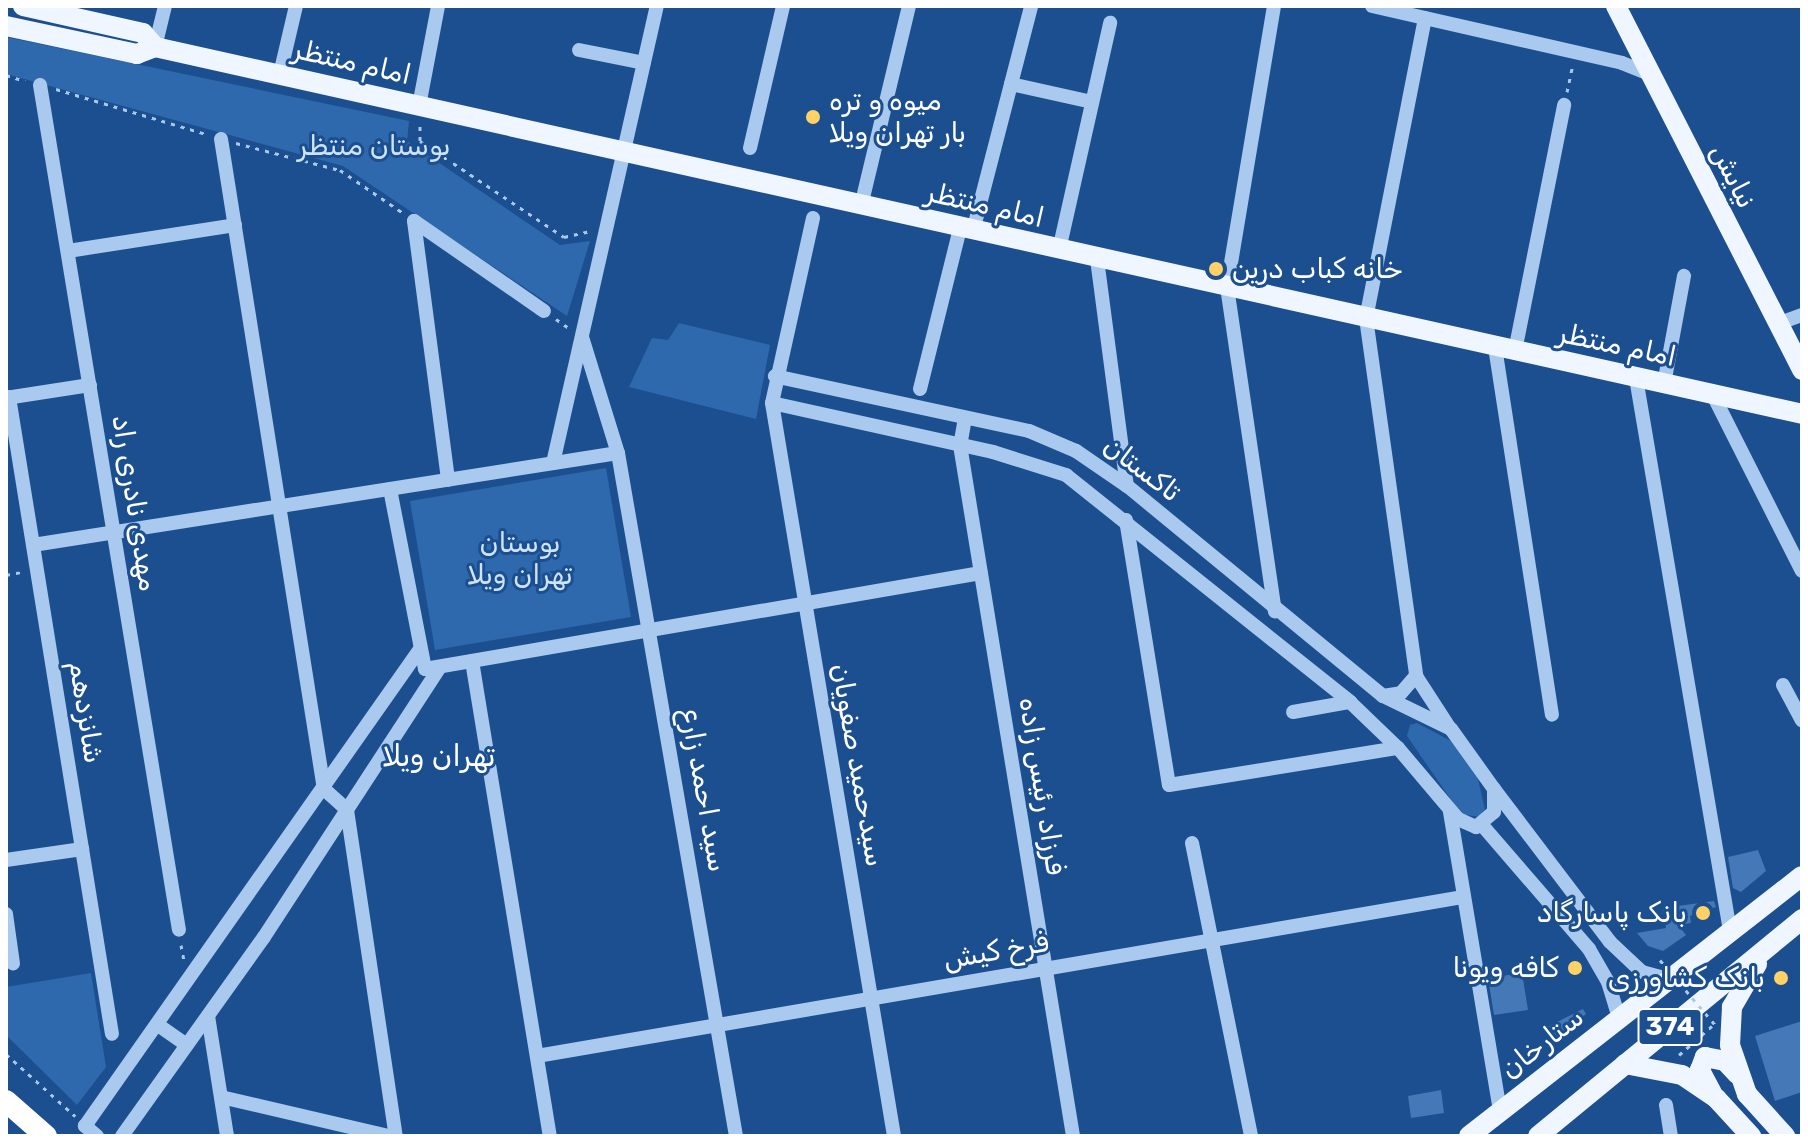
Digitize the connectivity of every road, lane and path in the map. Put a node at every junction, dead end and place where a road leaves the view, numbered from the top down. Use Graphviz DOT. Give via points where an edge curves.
graph roads {
  1 [pos="23,6"];
  2 [pos="165,6"];
  3 [pos="296,6"];
  4 [pos="438,6"];
  5 [pos="657,6"];
  6 [pos="783,6"];
  7 [pos="909,6"];
  8 [pos="1031,6"];
  9 [pos="1274,6"];
  10 [pos="1372,6"];
  11 [pos="1616,6"];
  12 [pos="75,12"];
  13 [pos="1425,18"];
  14 [pos="1110,23"];
  15 [pos="6,26"];
  16 [pos="155,47"];
  17 [pos="579,50"];
  18 [pos="1575,52"];
  19 [pos="644,63"];
  20 [pos="280,74"];
  21 [pos="6,75"];
  22 [pos="1651,75"];
  23 [pos="1011,84"];
  24 [pos="40,85"];
  25 [pos="1092,102"];
  26 [pos="1564,105"];
  27 [pos="419,106"];
  28 [pos="221,139"];
  29 [pos="750,148"];
  30 [pos="624,152"];
  31 [pos="861,206"];
  32 [pos="813,218"];
  33 [pos="414,221"];
  34 [pos="235,225"];
  35 [pos="607,227"];
  36 [pos="967,230"];
  37 [pos="1059,250"];
  38 [pos="68,251"];
  39 [pos="1097,259"];
  40 [pos="1684,276"];
  41 [pos="1227,287"];
  42 [pos="544,311"];
  43 [pos="1802,315"];
  44 [pos="1366,318"];
  45 [pos="1777,324"];
  46 [pos="582,337"];
  47 [pos="1505,349"];
  48 [pos="1802,370"];
  49 [pos="775,376"];
  50 [pos="1636,378"];
  51 [pos="1664,384"];
  52 [pos="90,385"];
  53 [pos="920,389"];
  54 [pos="1713,395"];
  55 [pos="7,398"];
  56 [pos="772,403"];
  57 [pos="1802,414"];
  58 [pos="965,418"];
  59 [pos="960,445"];
  60 [pos="618,453"];
  61 [pos="553,463"];
  62 [pos="448,480"];
  63 [pos="1127,486"];
  64 [pos="390,489"];
  65 [pos="279,506"];
  66 [pos="1126,520"];
  67 [pos="114,533"];
  68 [pos="33,545"];
  69 [pos="1802,571"];
  70 [pos="981,573"];
  71 [pos="804,604"];
  72 [pos="1275,611"];
  73 [pos="650,630"];
  74 [pos="1311,639"];
  75 [pos="420,649"];
  76 [pos="1295,658"];
  77 [pos="472,661"];
  78 [pos="440,667"];
  79 [pos="1416,676"];
  80 [pos="1783,685"];
  81 [pos="1383,696"];
  82 [pos="1350,702"];
  83 [pos="1293,712"];
  84 [pos="1552,715"];
  85 [pos="1802,720"];
  86 [pos="1451,729"];
  87 [pos="1398,748"];
  88 [pos="324,789"];
  89 [pos="1494,789"];
  90 [pos="347,810"];
  91 [pos="1450,811"];
  92 [pos="1482,825"];
  93 [pos="1192,843"];
  94 [pos="82,849"];
  95 [pos="6,860"];
  96 [pos="1802,876"];
  97 [pos="1463,897"];
  98 [pos="6,914"];
  99 [pos="1802,919"];
  100 [pos="179,930"];
  101 [pos="1730,931"];
  102 [pos="1779,936"];
  103 [pos="1212,940"];
  104 [pos="1666,954"];
  105 [pos="13,964"];
  106 [pos="1046,969"];
  107 [pos="1664,969"];
  108 [pos="187,984"];
  109 [pos="871,999"];
  110 [pos="1732,1007"];
  111 [pos="1684,1015"];
  112 [pos="208,1016"];
  113 [pos="1619,1018"];
  114 [pos="158,1025"];
  115 [pos="718,1025"];
  116 [pos="112,1034"];
  117 [pos="1703,1044"];
  118 [pos="187,1045"];
  119 [pos="6,1054"];
  120 [pos="537,1056"];
  121 [pos="1625,1064"];
  122 [pos="1664,1069"];
  123 [pos="1737,1074"];
  124 [pos="221,1097"];
  125 [pos="1716,1098"];
  126 [pos="6,1101"];
  127 [pos="1666,1105"];
  128 [pos="1500,1112"];
  129 [pos="91,1131"];
  130 [pos="1802,1132"];
  131 [pos="46,1136"];
  132 [pos="122,1136"];
  133 [pos="227,1136"];
  134 [pos="388,1136"];
  135 [pos="396,1136"];
  136 [pos="550,1136"];
  137 [pos="736,1136"];
  138 [pos="894,1136"];
  139 [pos="1073,1136"];
  140 [pos="1251,1136"];
  141 [pos="1469,1136"];
  142 [pos="1538,1136"];
  143 [pos="1671,1136"];
  144 [pos="1751,1136"];
  145 [pos="1786,1136"];
  1 -- 12 [label="main road, امام منتظر"];
  2 -- 16 [label="street"];
  3 -- 20 [label="street"];
  4 -- 27 [label="street"];
  5 -- 19 [label="street"];
  6 -- 29 [label="street"];
  7 -- 31 [label="street"];
  8 -- 23 [label="street"];
  9 -- 41 [label="street"];
  10 -- 13 [label="street"];
  11 -- 22 [label="main road, نیایش"];
  12 -- 16 [label="main road, امام منتظر" via="143,33"];
  13 -- 18 [label="street"];
  13 -- 44 [label="street"];
  14 -- 25 [label="street"];
  15 -- 16 [label="main road, امام منتظر" via="137,54"];
  16 -- 20 [label="main road, امام منتظر"];
  17 -- 19 [label="street"];
  18 -- 22 [label="street"];
  18 -- 26 [label="path"];
  19 -- 30 [label="street"];
  20 -- 27 [label="main road, امام منتظر"];
  21 -- 24 [label="path"];
  22 -- 45 [label="main road, نیایش"];
  23 -- 25 [label="street"];
  23 -- 36 [label="street"];
  24 -- 28 [label="path"];
  24 -- 38 [label="street, مهدی نادری راد"];
  25 -- 37 [label="street"];
  26 -- 47 [label="street"];
  27 -- 30 [label="main road, امام منتظر"];
  27 -- 35 [label="path" via="420,141 564,237"];
  28 -- 33 [label="path" via="340,170"];
  28 -- 34 [label="street"];
  30 -- 31 [label="main road, امام منتظر"];
  30 -- 35 [label="street"];
  31 -- 36 [label="main road, امام منتظر"];
  32 -- 49 [label="street, سیدحمید صفویان"];
  33 -- 42 [label="street"];
  33 -- 62 [label="street"];
  34 -- 38 [label="street"];
  34 -- 65 [label="street"];
  35 -- 46 [label="street"];
  36 -- 37 [label="main road, امام منتظر"];
  36 -- 53 [label="street"];
  37 -- 39 [label="main road, امام منتظر"];
  38 -- 52 [label="street, مهدی نادری راد"];
  39 -- 41 [label="main road, امام منتظر"];
  39 -- 63 [label="street"];
  40 -- 51 [label="street"];
  41 -- 44 [label="main road, امام منتظر"];
  41 -- 72 [label="street"];
  42 -- 46 [label="path"];
  43 -- 45 [label="street"];
  44 -- 47 [label="main road, امام منتظر"];
  44 -- 79 [label="street"];
  45 -- 48 [label="main road, نیایش"];
  46 -- 60 [label="street, سید احمد زارع"];
  46 -- 61 [label="street"];
  47 -- 50 [label="main road, امام منتظر"];
  47 -- 84 [label="street"];
  49 -- 56 [label="street, سیدحمید صفویان"];
  49 -- 58 [label="street, تاکستان"];
  50 -- 51 [label="main road, امام منتظر"];
  50 -- 101 [label="street"];
  51 -- 54 [label="main road, امام منتظر"];
  52 -- 55 [label="street"];
  52 -- 67 [label="street, مهدی نادری راد"];
  54 -- 57 [label="main road, امام منتظر"];
  54 -- 69 [label="street"];
  55 -- 68 [label="street, شانزدهم"];
  56 -- 59 [label="street, تاکستان"];
  56 -- 71 [label="street, سیدحمید صفویان"];
  58 -- 59 [label="street, فرزاد رئیس زاده"];
  58 -- 63 [label="street, تاکستان" via="1053,439"];
  59 -- 66 [label="street, تاکستان" via="1066,475"];
  59 -- 70 [label="street, فرزاد رئیس زاده"];
  60 -- 61 [label="street"];
  60 -- 73 [label="street, سید احمد زارع"];
  61 -- 62 [label="street"];
  62 -- 64 [label="street"];
  63 -- 72 [label="street, تاکستان"];
  64 -- 65 [label="street"];
  64 -- 75 [label="street"];
  65 -- 67 [label="street"];
  65 -- 88 [label="street"];
  66 -- 76 [label="street, تاکستان"];
  66 -- 87 [label="street" via="1169,785"];
  67 -- 68 [label="street"];
  67 -- 100 [label="street, مهدی نادری راد"];
  68 -- 94 [label="street, شانزدهم"];
  70 -- 71 [label="street"];
  70 -- 106 [label="street, فرزاد رئیس زاده"];
  71 -- 73 [label="street"];
  71 -- 109 [label="street, سیدحمید صفویان"];
  72 -- 74 [label="street, تاکستان"];
  73 -- 77 [label="street"];
  73 -- 115 [label="street, سید احمد زارع"];
  74 -- 76 [label="street"];
  74 -- 81 [label="street, تاکستان"];
  75 -- 78 [label="street" via="425,669"];
  75 -- 88 [label="street"];
  76 -- 82 [label="street, تاکستان"];
  77 -- 78 [label="street"];
  77 -- 120 [label="street"];
  78 -- 90 [label="street"];
  79 -- 81 [label="street" via="1401,693"];
  79 -- 86 [label="street"];
  80 -- 85 [label="street"];
  81 -- 86 [label="street, تاکستان"];
  82 -- 83 [label="street"];
  82 -- 87 [label="street, تاکستان"];
  86 -- 89 [label="street"];
  87 -- 91 [label="street, تاکستان"];
  88 -- 90 [label="street"];
  88 -- 108 [label="street"];
  89 -- 92 [label="street" via="1494,812"];
  89 -- 107 [label="street" via="1610,942 1642,972"];
  90 -- 112 [label="street"];
  90 -- 135 [label="street"];
  91 -- 92 [label="street" via="1466,824"];
  91 -- 97 [label="street"];
  92 -- 113 [label="street" via="1589,949 1608,982"];
  93 -- 103 [label="street"];
  94 -- 95 [label="street"];
  94 -- 116 [label="street, شانزدهم"];
  96 -- 101 [label="main road, ستارخان / 374"];
  97 -- 103 [label="street, فرخ کیش"];
  97 -- 128 [label="street"];
  98 -- 105 [label="street"];
  99 -- 102 [label="main road, 374"];
  100 -- 108 [label="path"];
  101 -- 107 [label="main road, ستارخان / 374"];
  102 -- 110 [label="main road"];
  102 -- 111 [label="main road, 374"];
  103 -- 106 [label="street, فرخ کیش"];
  103 -- 140 [label="street"];
  104 -- 107 [label="path"];
  106 -- 109 [label="street, فرخ کیش"];
  106 -- 139 [label="street, فرزاد رئیس زاده"];
  107 -- 113 [label="main road, ستارخان / 374"];
  107 -- 117 [label="path, bridge" via="1717,1027"];
  108 -- 114 [label="street"];
  109 -- 115 [label="street, فرخ کیش"];
  109 -- 138 [label="street, سیدحمید صفویان"];
  110 -- 117 [label="path"];
  110 -- 123 [label="main road" via="1730,1045"];
  111 -- 117 [label="path"];
  111 -- 121 [label="main road, 374"];
  112 -- 118 [label="street"];
  112 -- 124 [label="street"];
  113 -- 128 [label="main road, ستارخان / 374"];
  114 -- 118 [label="street"];
  114 -- 129 [label="street"];
  115 -- 120 [label="street, فرخ کیش"];
  115 -- 137 [label="street, سید احمد زارع"];
  117 -- 122 [label="path"];
  117 -- 123 [label="main road"];
  117 -- 125 [label="main road" via="1700,1070"];
  118 -- 132 [label="street"];
  119 -- 129 [label="path"];
  120 -- 136 [label="street"];
  121 -- 122 [label="main road"];
  121 -- 142 [label="main road, 374"];
  122 -- 125 [label="main road"];
  123 -- 145 [label="main road" via="1752,1101"];
  124 -- 133 [label="street"];
  124 -- 134 [label="street"];
  125 -- 144 [label="main road"];
  126 -- 131 [label="highway"];
  127 -- 143 [label="street"];
  128 -- 141 [label="main road, ستارخان / 374"];
  130 -- 145 [label="street"];
}
